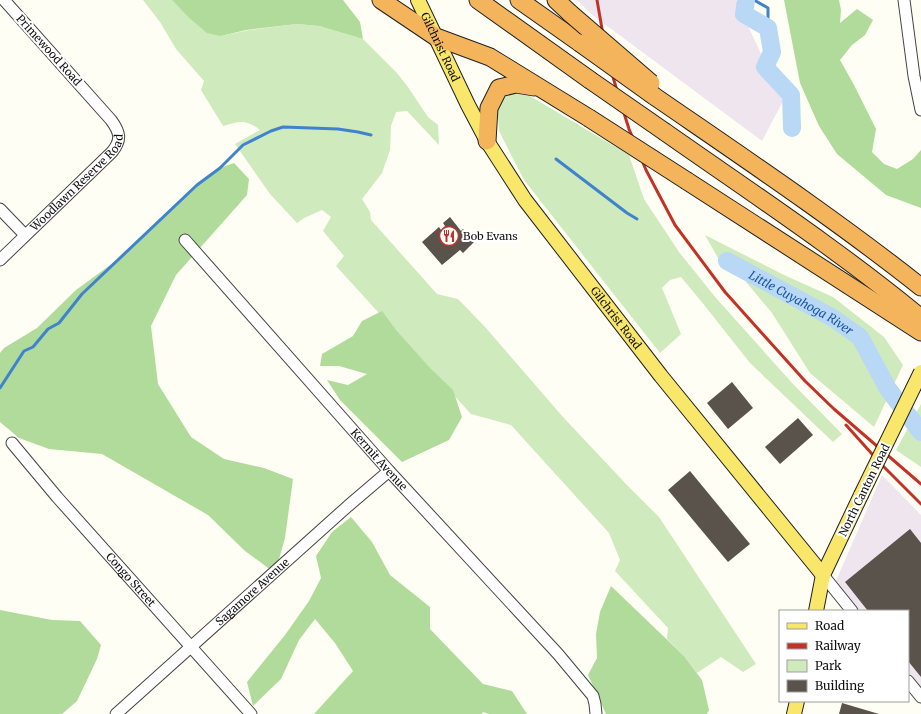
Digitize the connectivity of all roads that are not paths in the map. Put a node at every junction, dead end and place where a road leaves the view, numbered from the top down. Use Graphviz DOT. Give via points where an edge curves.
graph roads {
  1 [pos="4,0"];
  2 [pos="381,0"];
  3 [pos="418,0"];
  4 [pos="478,0"];
  5 [pos="519,0"];
  6 [pos="556,0"];
  7 [pos="904,0"];
  8 [pos="436,36"];
  9 [pos="545,90"];
  10 [pos="652,90"];
  11 [pos="93,99"];
  12 [pos="921,110"];
  13 [pos="487,141"];
  14 [pos="0,209"];
  15 [pos="25,236"];
  16 [pos="185,240"];
  17 [pos="0,260"];
  18 [pos="921,287"];
  19 [pos="921,318"];
  20 [pos="921,332"];
  21 [pos="921,372"];
  22 [pos="12,443"];
  23 [pos="390,471"];
  24 [pos="823,575"];
  25 [pos="816,610"];
  26 [pos="851,610"];
  27 [pos="191,647"];
  28 [pos="909,682"];
  29 [pos="921,698"];
  30 [pos="797,702"];
  31 [pos="116,714"];
  32 [pos="251,714"];
  33 [pos="596,714"];
  34 [pos="794,714"];
  1 -- 11 [label="street, Primewood Road"];
  2 -- 8 [label="highway"];
  3 -- 8 [label="main road, Gilchrist Road"];
  4 -- 19 [label="highway, bridge" via="818,239"];
  5 -- 10 [label="highway, bridge"];
  6 -- 10 [label="highway, bridge"];
  7 -- 12 [label="street"];
  8 -- 9 [label="highway" via="490,57"];
  8 -- 13 [label="main road, Gilchrist Road"];
  9 -- 13 [label="highway" via="522,84 499,88 489,108"];
  9 -- 20 [label="highway, bridge"];
  10 -- 18 [label="highway" via="698,126 868,245"];
  11 -- 15 [label="street, Woodlawn Reserve Road" via="118,129 117,147"];
  13 -- 24 [label="main road, Gilchrist Road" via="525,200 608,310"];
  14 -- 15 [label="street"];
  15 -- 17 [label="street, Woodlawn Reserve Road"];
  16 -- 23 [label="street, Kermit Avenue"];
  21 -- 24 [label="main road, North Canton Road, bridge"];
  22 -- 27 [label="street, Congo Street"];
  23 -- 27 [label="street, Sagamore Avenue"];
  23 -- 33 [label="street, Kermit Avenue" via="576,675 593,696"];
  24 -- 25 [label="main road, North Canton Road"];
  24 -- 26 [label="street, Gilchrist Road"];
  27 -- 31 [label="street, Sagamore Avenue"];
  27 -- 32 [label="street, Congo Street"];
  28 -- 29 [label="street"];
  30 -- 34 [label="main road"];
}
